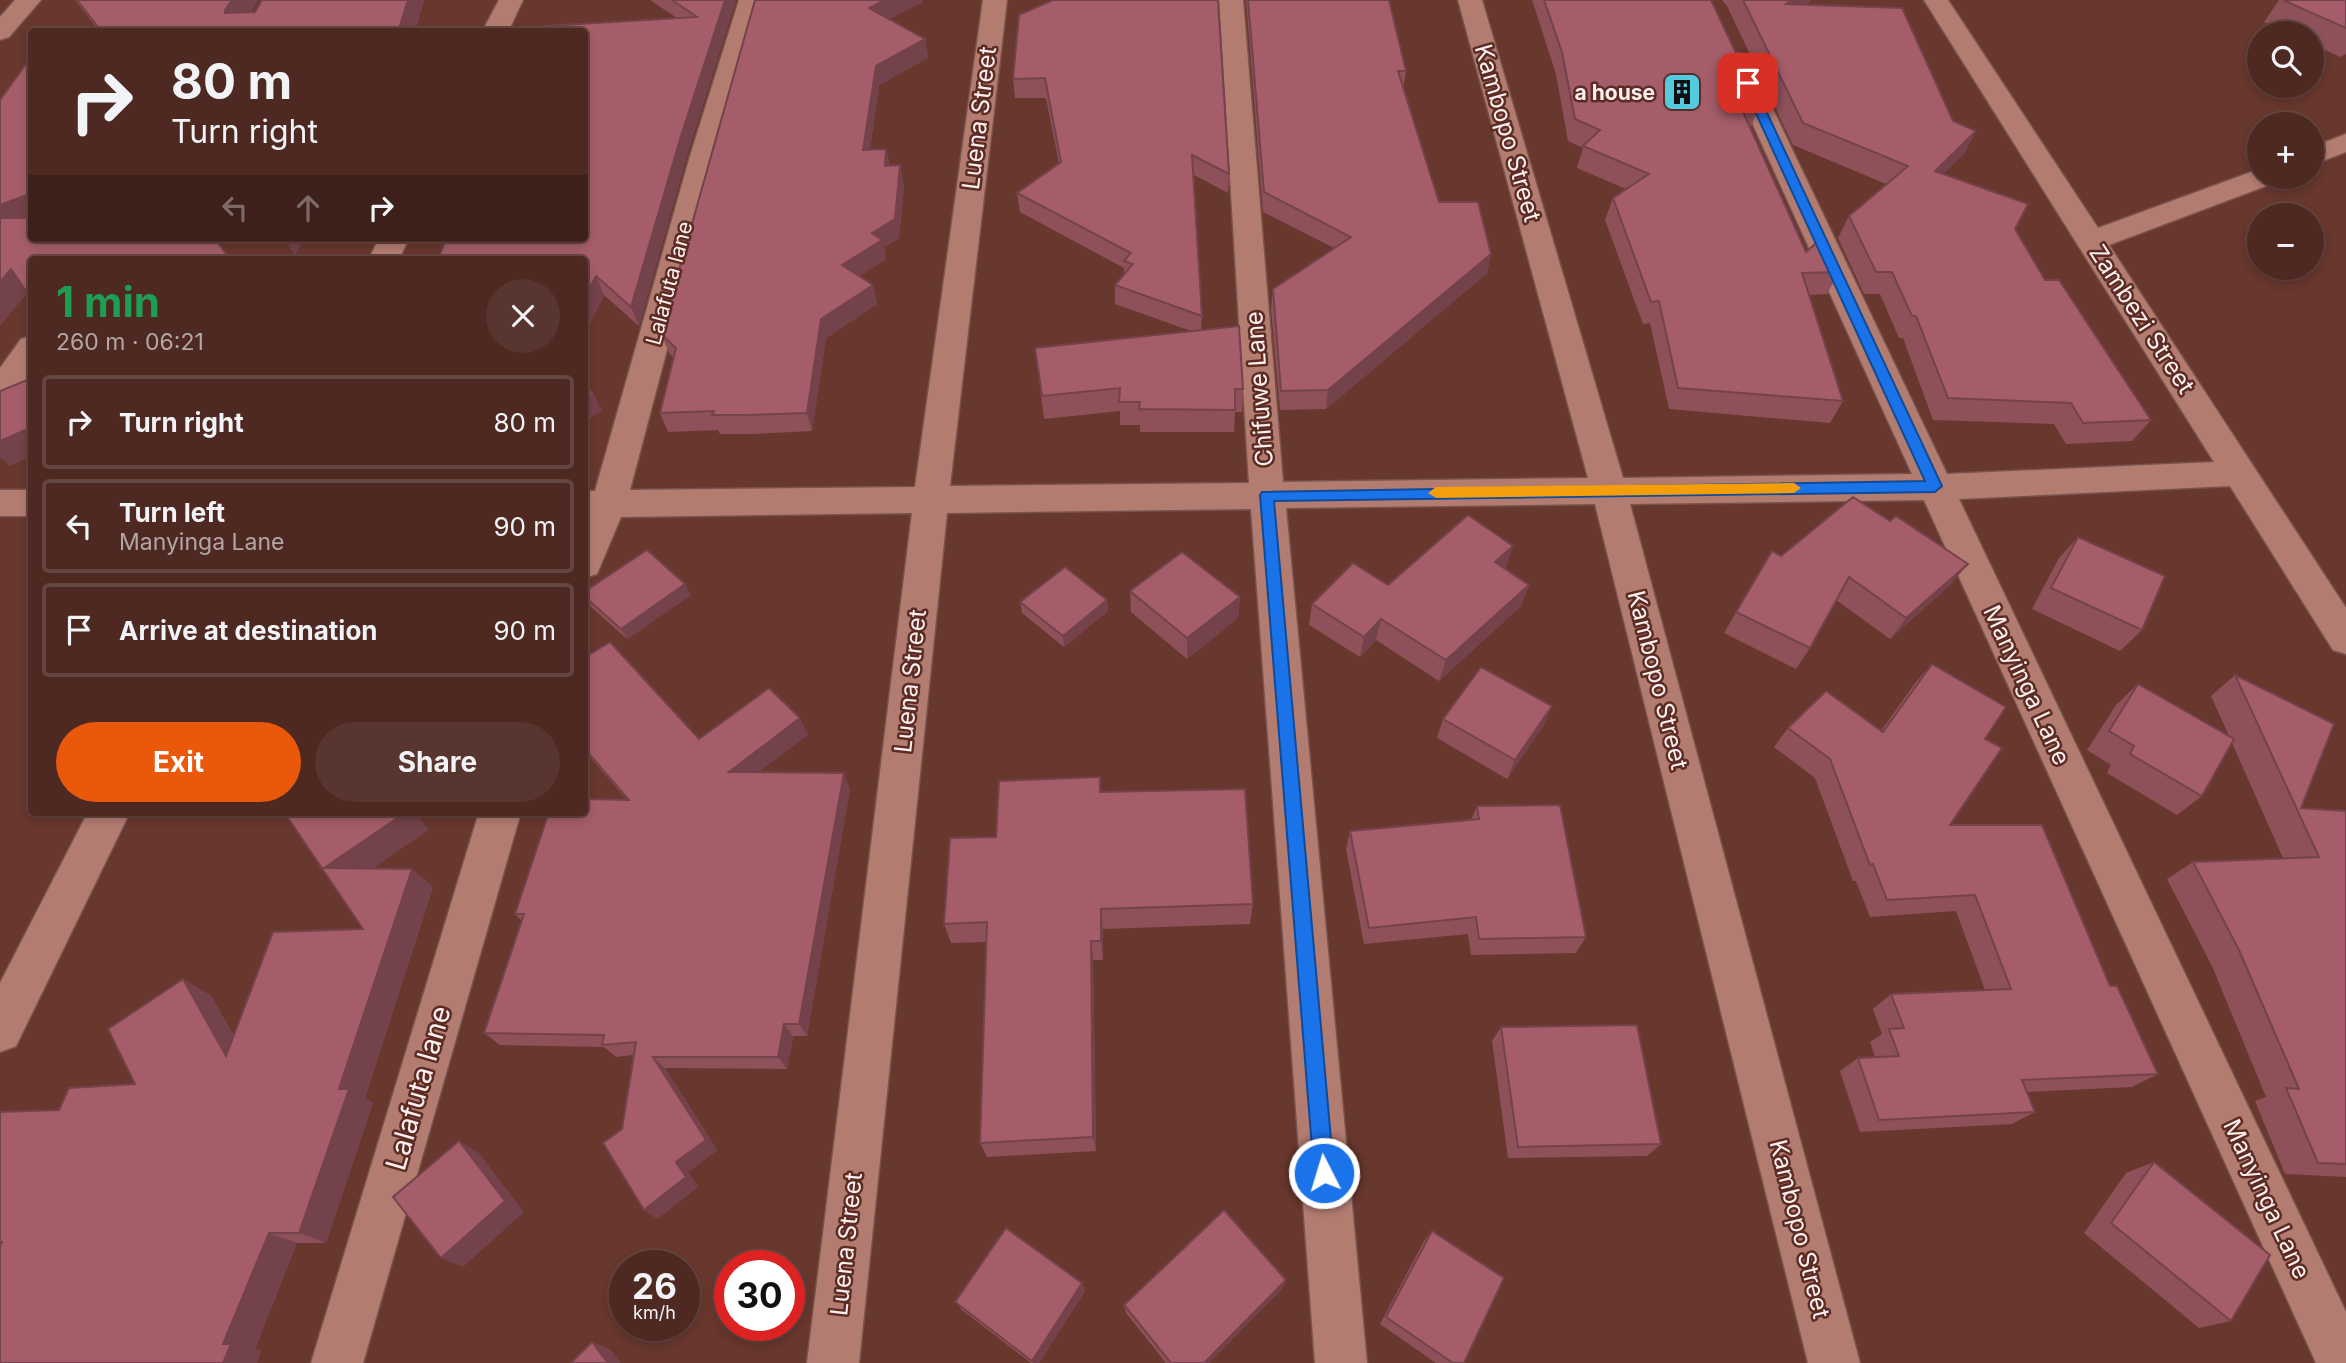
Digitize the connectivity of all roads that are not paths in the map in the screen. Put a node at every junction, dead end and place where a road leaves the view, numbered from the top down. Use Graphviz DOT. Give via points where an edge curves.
graph roads {
  1 [pos="29,0"];
  2 [pos="510,0"];
  3 [pos="751,0"];
  4 [pos="995,0"];
  5 [pos="1231,0"];
  6 [pos="1470,0"];
  7 [pos="1937,0"];
  8 [pos="497,28"];
  9 [pos="0,32"];
  10 [pos="1724,32"];
  11 [pos="2346,142"];
  12 [pos="2324,152"];
  13 [pos="2247,183"];
  14 [pos="2092,241"];
  15 [pos="28,353"];
  16 [pos="0,392"];
  17 [pos="2241,473"];
  18 [pos="1935,486"];
  19 [pos="1609,490"];
  20 [pos="1267,495"];
  21 [pos="931,498"];
  22 [pos="0,503"];
  23 [pos="28,503"];
  24 [pos="597,504"];
  25 [pos="588,546"];
  26 [pos="2346,639"];
  27 [pos="107,816"];
  28 [pos="499,816"];
  29 [pos="0,1030"];
  30 [pos="337,1363"];
  31 [pos="833,1363"];
  32 [pos="1340,1363"];
  33 [pos="1834,1363"];
  34 [pos="2343,1363"];
  1 -- 9 [label="street"];
  2 -- 8 [label="street"];
  3 -- 24 [label="street, Lalafuta lane"];
  4 -- 21 [label="street, Luena Street"];
  5 -- 20 [label="street, Chifuwe Lane"];
  6 -- 19 [label="street, Kambopo Street"];
  7 -- 14 [label="street, Zambezi Street"];
  10 -- 18 [label="street, Manyinga Lane"];
  11 -- 12 [label="street"];
  13 -- 14 [label="street"];
  14 -- 17 [label="street, Zambezi Street"];
  15 -- 16 [label="street"];
  17 -- 18 [label="street"];
  17 -- 26 [label="street, Zambezi Street"];
  18 -- 19 [label="street"];
  18 -- 34 [label="street, Manyinga Lane"];
  19 -- 20 [label="street"];
  19 -- 33 [label="street, Kambopo Street"];
  20 -- 21 [label="street"];
  20 -- 32 [label="street, Chifuwe Lane"];
  21 -- 24 [label="street"];
  21 -- 31 [label="street, Luena Street"];
  22 -- 23 [label="street"];
  24 -- 25 [label="street, Lalafuta lane"];
  27 -- 29 [label="street"];
  28 -- 30 [label="street, Lalafuta lane"];
}
